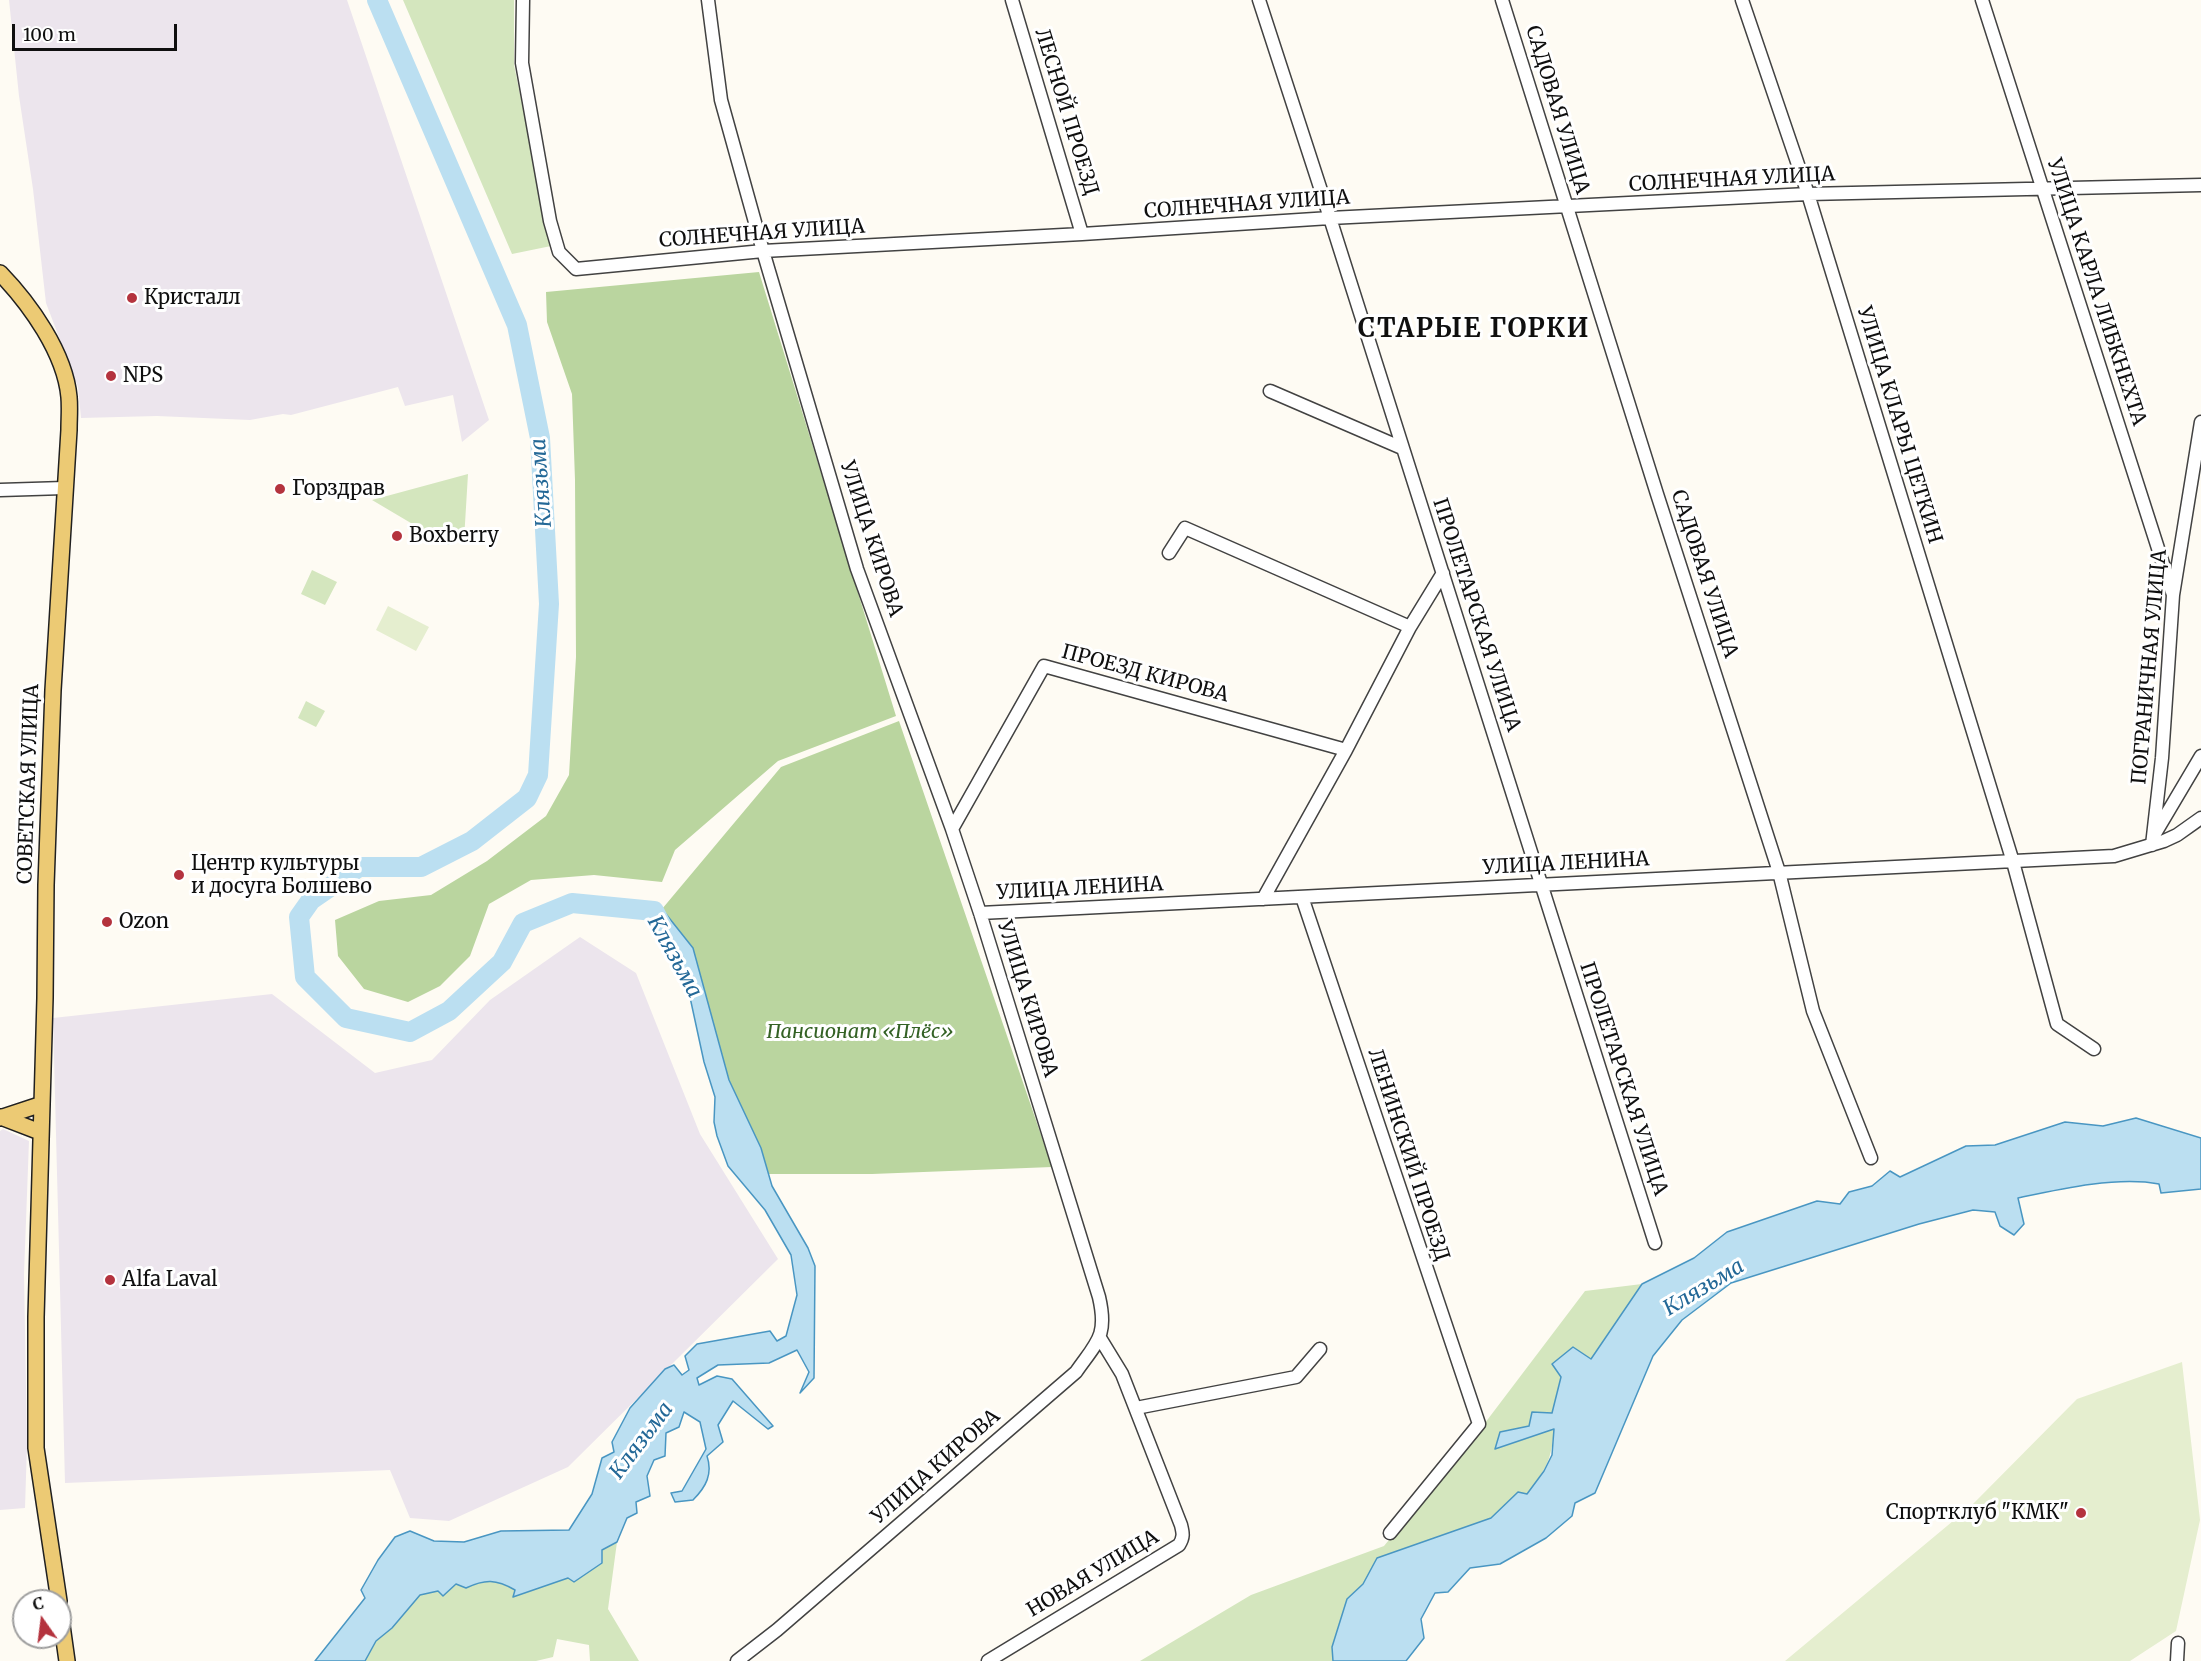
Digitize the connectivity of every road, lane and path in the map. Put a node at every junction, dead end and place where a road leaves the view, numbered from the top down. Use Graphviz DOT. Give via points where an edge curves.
graph roads {
  1 [pos="523,0"];
  2 [pos="708,0"];
  3 [pos="1012,0"];
  4 [pos="1259,0"];
  5 [pos="1502,0"];
  6 [pos="1742,0"];
  7 [pos="1982,0"];
  8 [pos="2201,185"];
  9 [pos="2042,189"];
  10 [pos="1808,194"];
  11 [pos="1567,207"];
  12 [pos="1330,218"];
  13 [pos="1082,234"];
  14 [pos="763,251"];
  15 [pos="0,273"];
  16 [pos="1270,391"];
  17 [pos="2201,422"];
  18 [pos="1402,448"];
  19 [pos="64,488"];
  20 [pos="0,490"];
  21 [pos="1169,553"];
  22 [pos="1443,573"];
  23 [pos="2173,595"];
  24 [pos="1410,627"];
  25 [pos="1346,750"];
  26 [pos="2201,756"];
  27 [pos="2201,818"];
  28 [pos="952,829"];
  29 [pos="2152,842"];
  30 [pos="2013,862"];
  31 [pos="1779,872"];
  32 [pos="1541,885"];
  33 [pos="1302,897"];
  34 [pos="1263,899"];
  35 [pos="980,913"];
  36 [pos="2094,1049"];
  37 [pos="42,1104"];
  38 [pos="1,1117"];
  39 [pos="40,1132"];
  40 [pos="1871,1158"];
  41 [pos="1655,1243"];
  42 [pos="1100,1338"];
  43 [pos="1320,1349"];
  44 [pos="1136,1408"];
  45 [pos="1390,1533"];
  46 [pos="57,1589"];
  47 [pos="2178,1643"];
  48 [pos="737,1661"];
  49 [pos="988,1661"];
  50 [pos="2177,1661"];
  1 -- 14 [label="street, СОЛНЕЧНАЯ УЛИЦА" via="522,63 558,252 576,269"];
  2 -- 14 [label="street, УЛИЦА КИРОВА" via="721,100"];
  3 -- 13 [label="street, ЛЕСНОЙ ПРОЕЗД"];
  4 -- 12 [label="street, ПРОЛЕТАРСКАЯ УЛИЦА"];
  5 -- 11 [label="street, САДОВАЯ УЛИЦА"];
  6 -- 10 [label="street, УЛИЦА КЛАРЫ ЦЕТКИН"];
  7 -- 9 [label="street, УЛИЦА КАРЛА ЛИБКНЕХТА"];
  8 -- 9 [label="street, СОЛНЕЧНАЯ УЛИЦА"];
  9 -- 10 [label="street, СОЛНЕЧНАЯ УЛИЦА"];
  9 -- 23 [label="street, УЛИЦА КАРЛА ЛИБКНЕХТА"];
  10 -- 11 [label="street, СОЛНЕЧНАЯ УЛИЦА"];
  10 -- 30 [label="street, УЛИЦА КЛАРЫ ЦЕТКИН"];
  11 -- 12 [label="street, СОЛНЕЧНАЯ УЛИЦА"];
  11 -- 31 [label="street, САДОВАЯ УЛИЦА"];
  12 -- 13 [label="street, СОЛНЕЧНАЯ УЛИЦА"];
  12 -- 18 [label="street, ПРОЛЕТАРСКАЯ УЛИЦА"];
  13 -- 14 [label="street, СОЛНЕЧНАЯ УЛИЦА"];
  14 -- 28 [label="street, УЛИЦА КИРОВА" via="857,569"];
  15 -- 19 [label="main road, СОВЕТСКАЯ УЛИЦА" via="41,325 63,369 69,396"];
  16 -- 18 [label="street"];
  17 -- 23 [label="street, ПОГРАНИЧНАЯ УЛИЦА"];
  18 -- 22 [label="street, ПРОЛЕТАРСКАЯ УЛИЦА"];
  19 -- 20 [label="street"];
  19 -- 37 [label="main road, СОВЕТСКАЯ УЛИЦА" via="52,713"];
  21 -- 24 [label="street" via="1185,528"];
  22 -- 24 [label="street"];
  22 -- 32 [label="street, ПРОЛЕТАРСКАЯ УЛИЦА"];
  23 -- 29 [label="street, ПОГРАНИЧНАЯ УЛИЦА"];
  24 -- 25 [label="street"];
  25 -- 28 [label="street, ПРОЕЗД КИРОВА" via="1044,666"];
  25 -- 34 [label="street"];
  26 -- 29 [label="street"];
  27 -- 29 [label="street, УЛИЦА ЛЕНИНА" via="2177,835"];
  28 -- 35 [label="street, УЛИЦА КИРОВА"];
  29 -- 30 [label="street, УЛИЦА ЛЕНИНА" via="2114,856"];
  30 -- 31 [label="street, УЛИЦА ЛЕНИНА"];
  30 -- 36 [label="street, УЛИЦА КЛАРЫ ЦЕТКИН" via="2057,1024"];
  31 -- 32 [label="street, УЛИЦА ЛЕНИНА"];
  31 -- 40 [label="street, САДОВАЯ УЛИЦА" via="1813,1011"];
  32 -- 33 [label="street, УЛИЦА ЛЕНИНА"];
  32 -- 41 [label="street, ПРОЛЕТАРСКАЯ УЛИЦА"];
  33 -- 34 [label="street, УЛИЦА ЛЕНИНА"];
  33 -- 45 [label="street, ЛЕНИНСКИЙ ПРОЕЗД" via="1479,1424"];
  34 -- 35 [label="street, УЛИЦА ЛЕНИНА"];
  35 -- 42 [label="street, УЛИЦА КИРОВА" via="1100,1297 1104,1318"];
  37 -- 38 [label="main road"];
  37 -- 39 [label="main road, СОВЕТСКАЯ УЛИЦА"];
  38 -- 39 [label="main road"];
  39 -- 46 [label="main road, СОВЕТСКАЯ УЛИЦА" via="36,1448"];
  42 -- 44 [label="street, НОВАЯ УЛИЦА" via="1122,1374"];
  42 -- 48 [label="street, УЛИЦА КИРОВА" via="1076,1372"];
  43 -- 44 [label="street" via="1296,1377"];
  44 -- 49 [label="street, НОВАЯ УЛИЦА" via="1181,1525 1182,1540"];
  47 -- 50 [label="street"];
}
